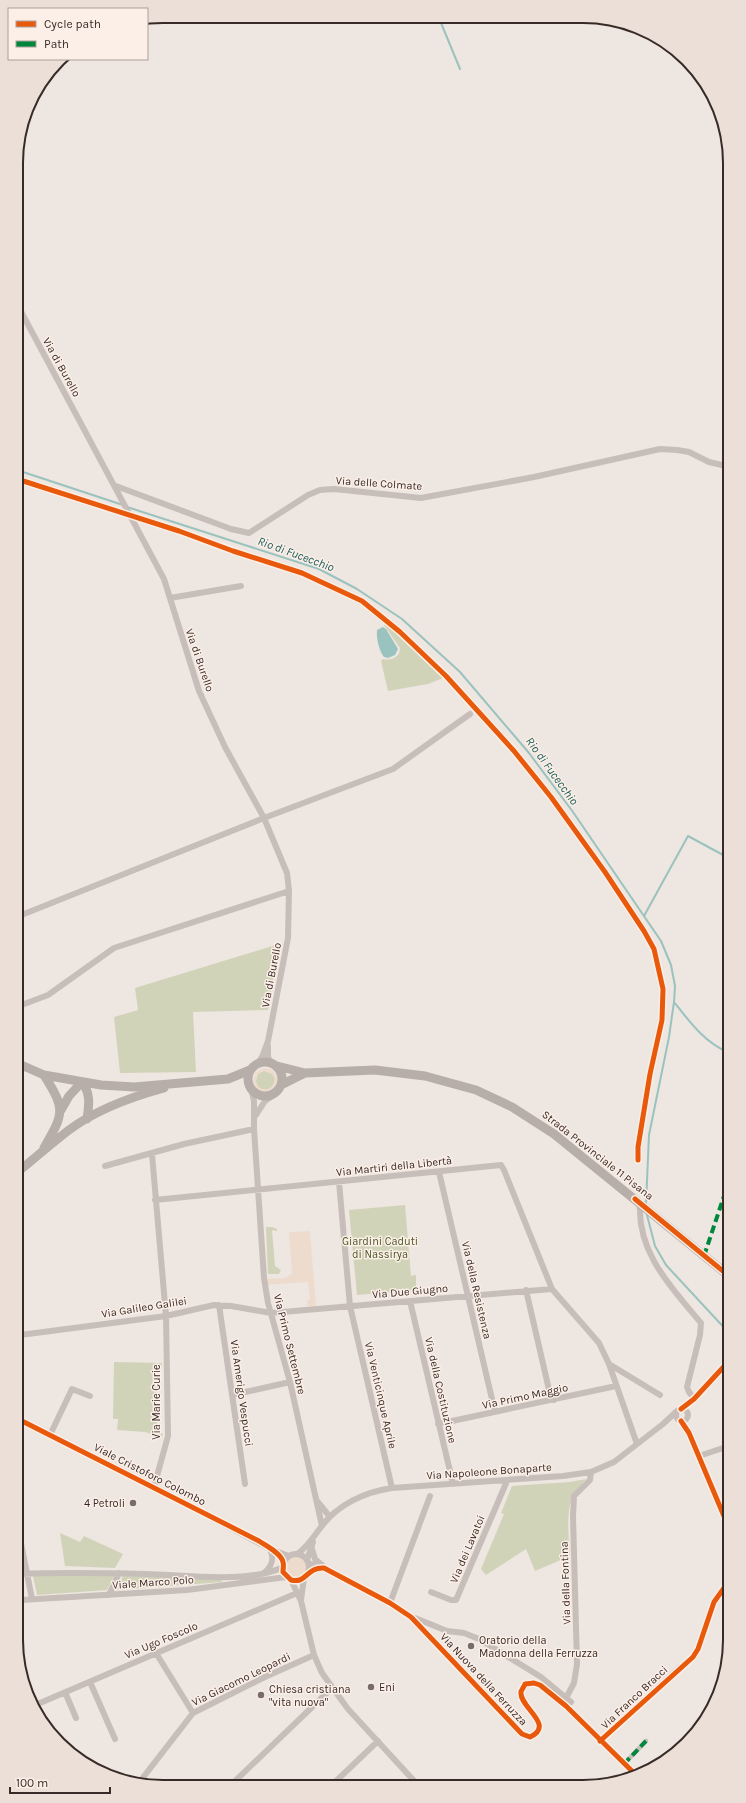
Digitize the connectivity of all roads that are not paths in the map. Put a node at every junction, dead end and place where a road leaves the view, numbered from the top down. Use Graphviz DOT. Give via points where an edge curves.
graph roads {
  1 [pos="23,315"];
  2 [pos="723,465"];
  3 [pos="116,486"];
  4 [pos="241,586"];
  5 [pos="170,598"];
  6 [pos="470,714"];
  7 [pos="264,818"];
  8 [pos="289,891"];
  9 [pos="23,914"];
  10 [pos="23,1004"];
  11 [pos="268,1040"];
  12 [pos="258,1063"];
  13 [pos="274,1065"];
  14 [pos="23,1066"];
  15 [pos="250,1070"];
  16 [pos="305,1073"];
  17 [pos="44,1075"];
  18 [pos="228,1079"];
  19 [pos="82,1082"];
  20 [pos="186,1083"];
  21 [pos="281,1085"];
  22 [pos="251,1090"];
  23 [pos="275,1094"];
  24 [pos="61,1110"];
  25 [pos="255,1116"];
  26 [pos="87,1119"];
  27 [pos="254,1130"];
  28 [pos="42,1151"];
  29 [pos="152,1154"];
  30 [pos="105,1166"];
  31 [pos="23,1168"];
  32 [pos="440,1172"];
  33 [pos="339,1182"];
  34 [pos="259,1189"];
  35 [pos="155,1200"];
  36 [pos="638,1201"];
  37 [pos="723,1271"];
  38 [pos="552,1288"];
  39 [pos="526,1290"];
  40 [pos="468,1295"];
  41 [pos="410,1301"];
  42 [pos="219,1305"];
  43 [pos="350,1306"];
  44 [pos="271,1313"];
  45 [pos="166,1316"];
  46 [pos="23,1335"];
  47 [pos="608,1364"];
  48 [pos="723,1367"];
  49 [pos="290,1382"];
  50 [pos="616,1386"];
  51 [pos="90,1396"];
  52 [pos="232,1396"];
  53 [pos="660,1396"];
  54 [pos="694,1398"];
  55 [pos="554,1400"];
  56 [pos="679,1410"];
  57 [pos="495,1412"];
  58 [pos="688,1416"];
  59 [pos="680,1420"];
  60 [pos="23,1422"];
  61 [pos="438,1424"];
  62 [pos="663,1424"];
  63 [pos="689,1433"];
  64 [pos="50,1435"];
  65 [pos="638,1444"];
  66 [pos="723,1448"];
  67 [pos="698,1456"];
  68 [pos="591,1472"];
  69 [pos="507,1481"];
  70 [pos="245,1484"];
  71 [pos="453,1484"];
  72 [pos="154,1487"];
  73 [pos="392,1488"];
  74 [pos="430,1496"];
  75 [pos="317,1500"];
  76 [pos="721,1510"];
  77 [pos="723,1514"];
  78 [pos="330,1517"];
  79 [pos="322,1526"];
  80 [pos="317,1533"];
  81 [pos="311,1546"];
  82 [pos="270,1549"];
  83 [pos="297,1554"];
  84 [pos="289,1556"];
  85 [pos="308,1561"];
  86 [pos="283,1565"];
  87 [pos="324,1568"];
  88 [pos="309,1571"];
  89 [pos="264,1572"];
  90 [pos="119,1573"];
  91 [pos="24,1574"];
  92 [pos="289,1578"];
  93 [pos="304,1578"];
  94 [pos="723,1590"];
  95 [pos="431,1592"];
  96 [pos="297,1593"];
  97 [pos="109,1595"];
  98 [pos="32,1599"];
  99 [pos="23,1600"];
  100 [pos="301,1601"];
  101 [pos="714,1602"];
  102 [pos="390,1603"];
  103 [pos="411,1617"];
  104 [pos="156,1653"];
  105 [pos="314,1655"];
  106 [pos="680,1668"];
  107 [pos="90,1682"];
  108 [pos="332,1688"];
  109 [pos="65,1692"];
  110 [pos="38,1704"];
  111 [pos="193,1713"];
  112 [pos="76,1718"];
  113 [pos="114,1739"];
  114 [pos="378,1741"];
  115 [pos="600,1741"];
  116 [pos="646,1741"];
  117 [pos="624,1764"];
  118 [pos="632,1771"];
  119 [pos="142,1778"];
  120 [pos="236,1780"];
  121 [pos="337,1780"];
  122 [pos="413,1780"];
  1 -- 3 [label="street, Via di Burello"];
  2 -- 3 [label="street, Via delle Colmate" via="709,462 689,452 660,449 520,480 421,498 334,489 320,490 249,533 231,529"];
  3 -- 5 [label="street, Via di Burello" via="164,579"];
  4 -- 5 [label="street"];
  5 -- 7 [label="street, Via di Burello" via="196,684 211,721"];
  6 -- 7 [label="street" via="393,769"];
  7 -- 8 [label="street, Via di Burello" via="286,873"];
  7 -- 9 [label="street"];
  8 -- 10 [label="street" via="114,948 48,995"];
  8 -- 11 [label="street, Via di Burello" via="288,938"];
  11 -- 12 [label="street, Via di Burello"];
  11 -- 13 [label="street, Via di Burello" via="268,1057"];
  12 -- 13 [label="main road, Strada Provinciale 11 Pisana"];
  12 -- 15 [label="main road"];
  13 -- 16 [label="main road, Strada Provinciale 11 Pisana"];
  13 -- 21 [label="main road" via="282,1075"];
  14 -- 17 [label="main road"];
  15 -- 18 [label="main road"];
  15 -- 22 [label="main road" via="247,1079"];
  16 -- 21 [label="main road, Strada Provinciale 11 Pisana"];
  16 -- 36 [label="main road, Strada Provinciale 11 Pisana" via="356,1070 397,1072 446,1080 476,1090 534,1120"];
  17 -- 19 [label="main road"];
  17 -- 24 [label="main road" via="55,1093"];
  18 -- 20 [label="main road"];
  18 -- 22 [label="main road" via="244,1084"];
  19 -- 20 [label="main road" via="134,1087"];
  19 -- 24 [label="main road"];
  19 -- 26 [label="main road" via="88,1089 90,1099"];
  20 -- 26 [label="main road" via="142,1094 115,1104"];
  21 -- 23 [label="main road, Strada Provinciale 11 Pisana"];
  22 -- 23 [label="main road" via="265,1097"];
  22 -- 25 [label="street"];
  23 -- 25 [label="street" via="260,1107"];
  24 -- 28 [label="main road" via="57,1125"];
  25 -- 27 [label="street"];
  26 -- 28 [label="main road"];
  27 -- 29 [label="street" via="184,1144"];
  27 -- 34 [label="street"];
  28 -- 31 [label="main road"];
  29 -- 30 [label="street"];
  29 -- 35 [label="street, Via Marie Curie"];
  32 -- 33 [label="street, Via Martiri della Libertà"];
  32 -- 38 [label="street, Via Martiri della Libertà" via="502,1166"];
  32 -- 40 [label="street, Via della Resistenza"];
  33 -- 34 [label="street, Via Martiri della Libertà"];
  33 -- 43 [label="street, Via Venticinque Aprile"];
  34 -- 35 [label="street, Via Martiri della Libertà"];
  34 -- 44 [label="street, Via Primo Settembre" via="265,1280"];
  35 -- 45 [label="street, Via Marie Curie"];
  36 -- 37 [label="main road, Strada Provinciale 11 Pisana"];
  36 -- 54 [label="street" via="640,1224 655,1265 701,1323 687,1387"];
  38 -- 39 [label="street, Via Due Giugno"];
  38 -- 47 [label="street" via="599,1343"];
  39 -- 40 [label="street, Via Due Giugno"];
  39 -- 55 [label="street" via="550,1394"];
  40 -- 41 [label="street, Via Due Giugno"];
  40 -- 57 [label="street, Via della Resistenza"];
  41 -- 43 [label="street, Via Due Giugno"];
  41 -- 61 [label="street, Via della Costituzione"];
  42 -- 44 [label="street, Via Galileo Galilei"];
  42 -- 45 [label="street, Via Galileo Galilei"];
  42 -- 52 [label="street, Via Amerigo Vespucci"];
  43 -- 44 [label="street, Via Due Giugno"];
  43 -- 73 [label="street, Via Venticinque Aprile"];
  44 -- 49 [label="street, Via Primo Settembre"];
  45 -- 46 [label="street, Via Galileo Galilei"];
  45 -- 72 [label="street, Via Marie Curie" via="168,1436"];
  47 -- 50 [label="street"];
  47 -- 53 [label="street"];
  48 -- 54 [label="street, Via Napoleone Bonaparte"];
  49 -- 52 [label="street"];
  49 -- 75 [label="street, Via Primo Settembre"];
  50 -- 55 [label="street, Via Primo Maggio"];
  50 -- 65 [label="street"];
  51 -- 64 [label="street" via="72,1389"];
  52 -- 70 [label="street, Via Amerigo Vespucci"];
  54 -- 56 [label="street, Via Napoleone Bonaparte"];
  54 -- 58 [label="street, Via Napoleone Bonaparte"];
  55 -- 57 [label="street, Via Primo Maggio"];
  56 -- 58 [label="street" via="686,1410"];
  56 -- 59 [label="street" via="676,1416"];
  56 -- 62 [label="street, Via Napoleone Bonaparte"];
  57 -- 61 [label="street, Via Primo Maggio"];
  58 -- 59 [label="street, Via Napoleone Bonaparte" via="685,1420"];
  58 -- 63 [label="street"];
  59 -- 62 [label="street, Via Napoleone Bonaparte"];
  59 -- 63 [label="street"];
  60 -- 64 [label="street, Viale Cristoforo Colombo"];
  61 -- 71 [label="street, Via della Costituzione"];
  62 -- 65 [label="street, Via Napoleone Bonaparte"];
  63 -- 67 [label="street"];
  64 -- 72 [label="street, Viale Cristoforo Colombo"];
  65 -- 68 [label="street, Via Napoleone Bonaparte" via="614,1462"];
  66 -- 67 [label="street"];
  67 -- 76 [label="street"];
  68 -- 69 [label="street, Via Napoleone Bonaparte"];
  68 -- 103 [label="street, Via della Fontina" via="590,1480 574,1496 578,1664 568,1700 541,1677 479,1639 464,1633 447,1631"];
  69 -- 71 [label="street, Via Napoleone Bonaparte"];
  69 -- 95 [label="street, Via dei Lavatoi" via="456,1600"];
  71 -- 73 [label="street, Via Napoleone Bonaparte"];
  72 -- 82 [label="street, Viale Cristoforo Colombo"];
  73 -- 78 [label="street, Via Napoleone Bonaparte" via="360,1496"];
  74 -- 102 [label="street"];
  75 -- 78 [label="street, Via Primo Settembre"];
  75 -- 79 [label="street, Via Primo Settembre"];
  76 -- 77 [label="street"];
  78 -- 79 [label="street, Via Napoleone Bonaparte"];
  79 -- 80 [label="street, Via Napoleone Bonaparte"];
  80 -- 81 [label="street, Via Napoleone Bonaparte"];
  80 -- 83 [label="street, Via Napoleone Bonaparte"];
  81 -- 85 [label="street, Via Napoleone Bonaparte"];
  81 -- 87 [label="street" via="315,1559"];
  82 -- 84 [label="street, Viale Cristoforo Colombo"];
  82 -- 86 [label="street, Viale Cristoforo Colombo"];
  82 -- 89 [label="street" via="273,1560"];
  83 -- 84 [label="street"];
  83 -- 85 [label="street"];
  84 -- 86 [label="street"];
  85 -- 87 [label="street, Via Nuova della Ferruzza"];
  85 -- 88 [label="street"];
  86 -- 89 [label="street, Viale Marco Polo"];
  86 -- 92 [label="street"];
  87 -- 88 [label="street"];
  87 -- 102 [label="street, Via Nuova della Ferruzza"];
  88 -- 93 [label="street"];
  89 -- 90 [label="street, Viale Marco Polo" via="224,1578"];
  90 -- 91 [label="street, Viale Marco Polo"];
  90 -- 97 [label="street"];
  91 -- 98 [label="street"];
  92 -- 93 [label="street" via="295,1581"];
  92 -- 96 [label="street"];
  92 -- 97 [label="street, Viale Marco Polo"];
  93 -- 100 [label="street"];
  94 -- 101 [label="street"];
  96 -- 100 [label="street"];
  96 -- 104 [label="street, Via Ugo Foscolo"];
  97 -- 98 [label="street, Viale Marco Polo"];
  98 -- 99 [label="street, Viale Marco Polo"];
  100 -- 105 [label="street"];
  102 -- 103 [label="street, Via Nuova della Ferruzza"];
  103 -- 115 [label="street, Via Nuova della Ferruzza" via="522,1734 530,1737 539,1730 537,1718 521,1697 525,1684 534,1683 566,1706"];
  104 -- 107 [label="street, Via Ugo Foscolo"];
  104 -- 111 [label="street"];
  105 -- 108 [label="street"];
  105 -- 111 [label="street, Via Giacomo Leopardi"];
  106 -- 115 [label="street, Via Franco Bracci"];
  107 -- 109 [label="street, Via Ugo Foscolo"];
  107 -- 113 [label="street"];
  108 -- 114 [label="street"];
  108 -- 120 [label="street"];
  109 -- 110 [label="street, Via Ugo Foscolo"];
  109 -- 112 [label="street"];
  111 -- 119 [label="street, Via Giacomo Leopardi"];
  114 -- 121 [label="street"];
  114 -- 122 [label="street"];
  115 -- 117 [label="street"];
  116 -- 117 [label="street"];
  117 -- 118 [label="street"];
}
